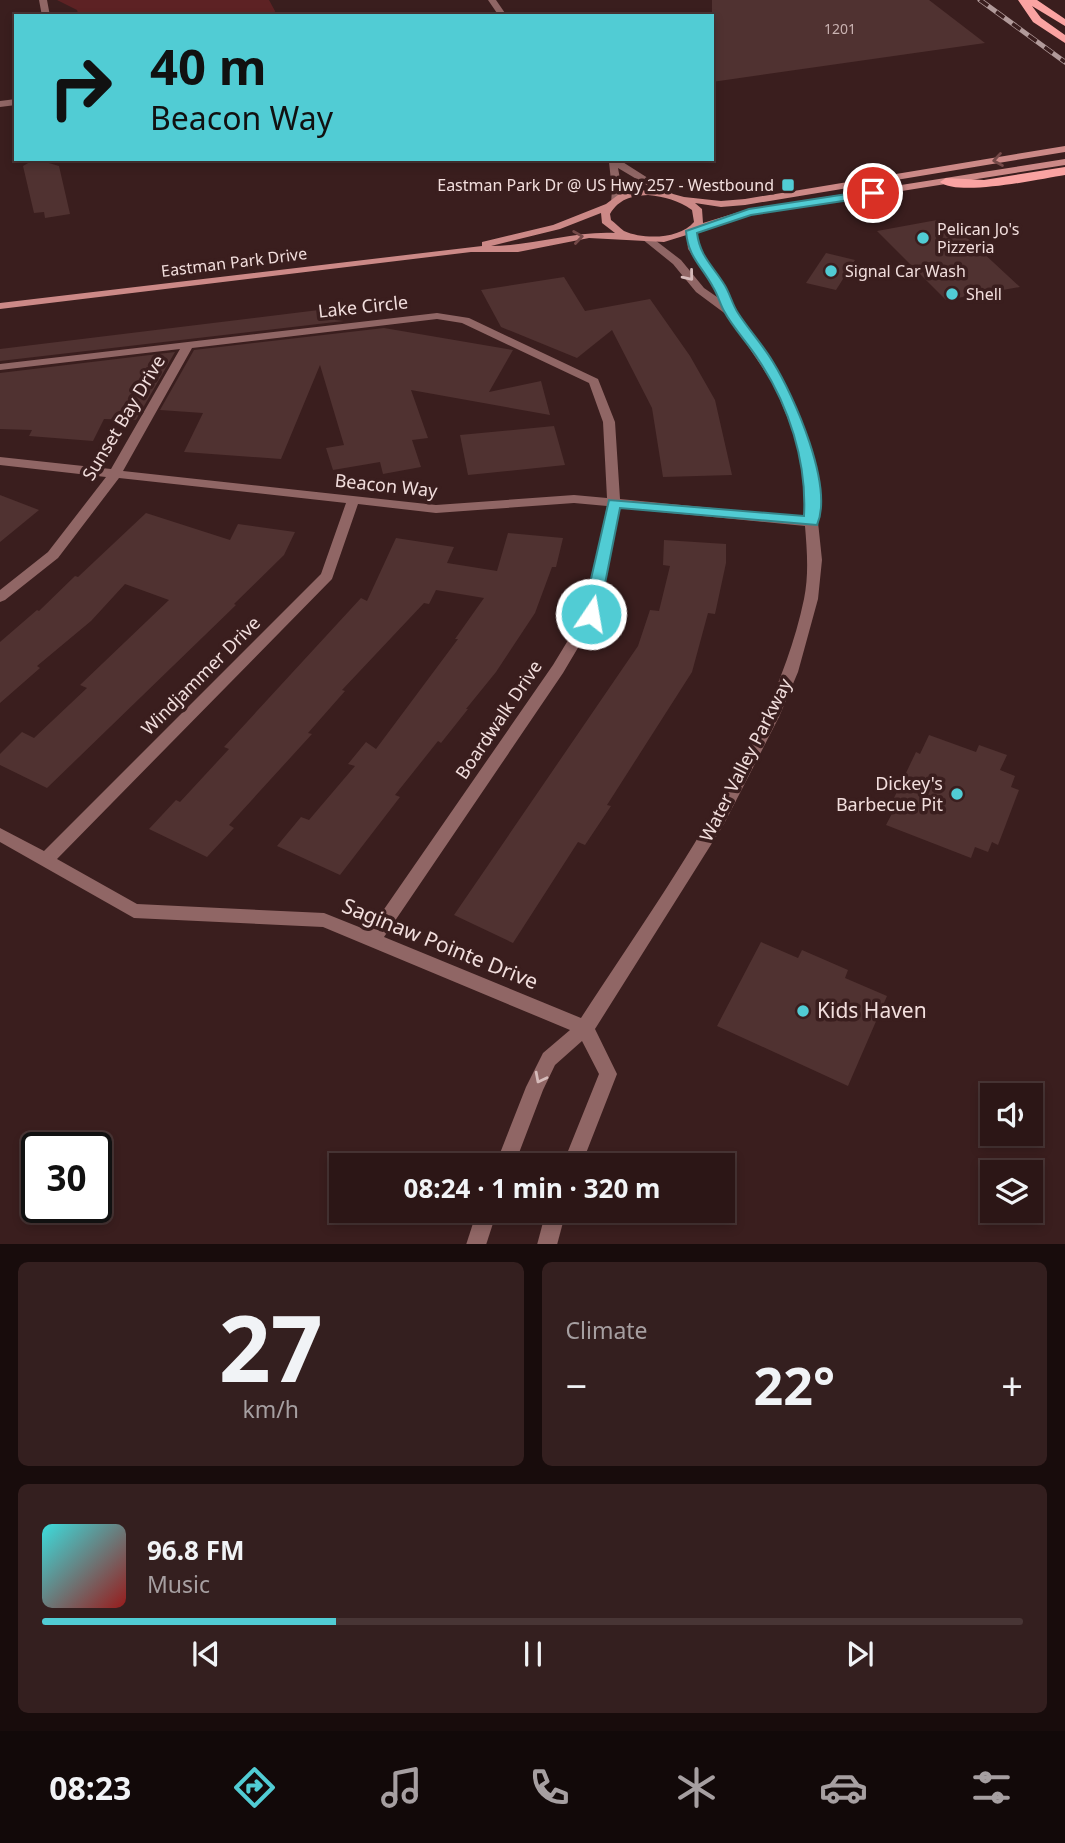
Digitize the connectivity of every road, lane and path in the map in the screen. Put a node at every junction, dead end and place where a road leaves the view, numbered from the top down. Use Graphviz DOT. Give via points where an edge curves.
graph roads {
  1 [pos="1023,0"];
  2 [pos="1030,0"];
  3 [pos="1065,23"];
  4 [pos="1065,40"];
  5 [pos="1065,149"];
  6 [pos="612,161"];
  7 [pos="1065,162"];
  8 [pos="1065,171"];
  9 [pos="946,182"];
  10 [pos="668,194"];
  11 [pos="682,198"];
  12 [pos="610,204"];
  13 [pos="693,230"];
  14 [pos="632,237"];
  15 [pos="647,239"];
  16 [pos="471,249"];
  17 [pos="0,306"];
  18 [pos="731,312"];
  19 [pos="188,345"];
  20 [pos="0,367"];
  21 [pos="0,461"];
  22 [pos="115,474"];
  23 [pos="353,500"];
  24 [pos="614,503"];
  25 [pos="811,522"];
  26 [pos="0,597"];
  27 [pos="0,834"];
  28 [pos="45,860"];
  29 [pos="373,940"];
  30 [pos="585,1028"];
  31 [pos="509,1153"];
  32 [pos="576,1153"];
  33 [pos="483,1223"];
  34 [pos="553,1223"];
  35 [pos="476,1244"];
  36 [pos="547,1244"];
  1 -- 4 [label="main road" via="1037,20"];
  2 -- 3 [label="main road"];
  5 -- 11 [label="street, one-way" via="745,202 721,204"];
  6 -- 10 [label="street"];
  6 -- 12 [label="street" via="617,190"];
  7 -- 9 [label="street"];
  8 -- 9 [label="main road" via="984,184"];
  9 -- 13 [label="street" via="749,212"];
  10 -- 11 [label="street, Eastman Park Drive"];
  10 -- 12 [label="street, Eastman Park Drive" via="638,193"];
  11 -- 13 [label="street" via="697,209 699,222"];
  12 -- 14 [label="street" via="604,214 606,221"];
  12 -- 16 [label="street, Eastman Park Drive" via="556,227"];
  13 -- 15 [label="street, Eastman Park Drive" via="671,238"];
  13 -- 18 [label="street, Water Valley Parkway" via="693,249"];
  14 -- 15 [label="street, Eastman Park Drive"];
  16 -- 14 [label="street, Eastman Park Drive, one-way" via="518,249 589,235"];
  15 -- 18 [label="street, Water Valley Parkway, one-way" via="677,262 700,290"];
  16 -- 17 [label="street, Eastman Park Drive"];
  18 -- 25 [label="street, Water Valley Parkway" via="767,362 792,411 813,488"];
  19 -- 20 [label="street, Lake Circle"];
  19 -- 22 [label="street, Sunset Bay Drive"];
  19 -- 24 [label="street, Lake Circle" via="437,316 465,320 594,381 609,422"];
  21 -- 22 [label="street, Beacon Way"];
  22 -- 23 [label="street, Beacon Way"];
  22 -- 26 [label="street, Sunset Bay Drive" via="53,555"];
  23 -- 24 [label="street, Beacon Way" via="436,509 575,499"];
  23 -- 28 [label="street, Windjammer Drive" via="327,576"];
  24 -- 25 [label="street, Beacon Way"];
  24 -- 29 [label="street, Boardwalk Drive" via="591,614"];
  25 -- 30 [label="street, Water Valley Parkway" via="816,559 811,599 791,672 772,717 696,858"];
  27 -- 28 [label="street, Saginaw Pointe Drive"];
  28 -- 29 [label="street, Saginaw Pointe Drive" via="134,911 324,920"];
  29 -- 30 [label="street, Saginaw Pointe Drive"];
  30 -- 31 [label="street, Water Valley Parkway, one-way" via="550,1059"];
  30 -- 32 [label="street" via="608,1074"];
  33 -- 35 [label="street"];
  34 -- 36 [label="street"];
}
